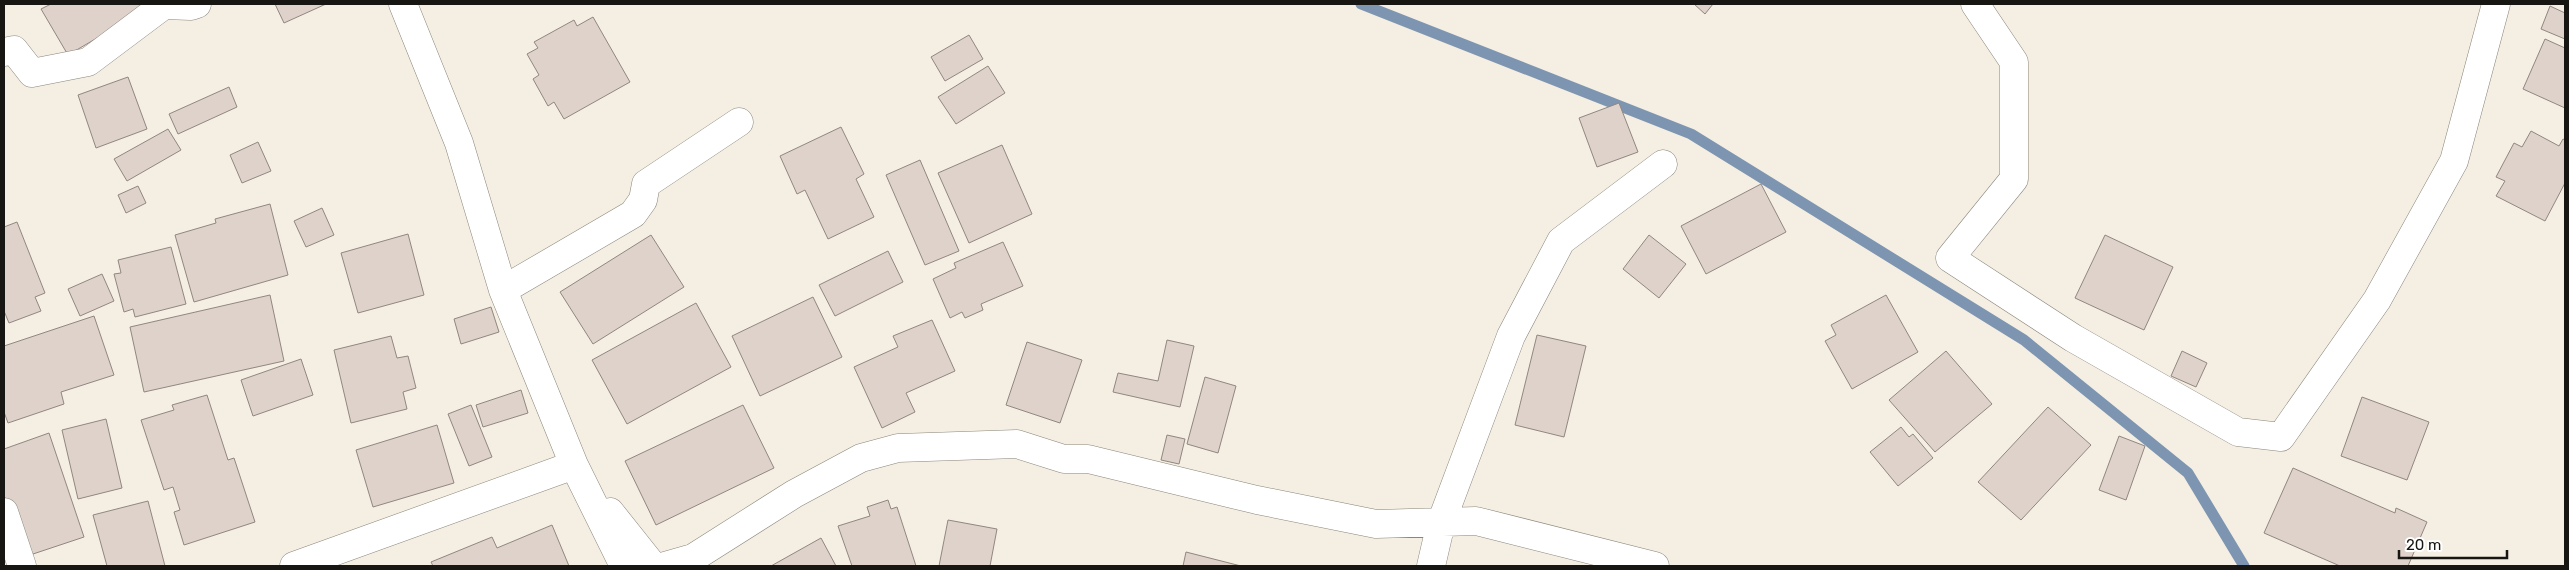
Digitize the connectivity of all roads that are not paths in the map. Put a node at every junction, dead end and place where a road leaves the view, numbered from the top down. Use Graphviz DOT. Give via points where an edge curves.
graph roads {
  1 [pos="197,4"];
  2 [pos="403,4"];
  3 [pos="1976,4"];
  4 [pos="2496,4"];
  5 [pos="4,52"];
  6 [pos="740,122"];
  7 [pos="1663,164"];
  8 [pos="504,290"];
  9 [pos="574,465"];
  10 [pos="4,512"];
  11 [pos="1441,523"];
  12 [pos="22,566"];
  13 [pos="294,566"];
  14 [pos="624,566"];
  15 [pos="653,566"];
  16 [pos="665,566"];
  17 [pos="1431,566"];
  18 [pos="1654,566"];
  1 -- 5 [label="street" via="164,5 88,62 32,72 14,50"];
  2 -- 8 [label="street" via="459,143"];
  3 -- 4 [label="street" via="2014,62 2014,179 1950,258 2073,338 2238,432 2281,437 2377,300 2454,161"];
  6 -- 8 [label="street" via="646,184 643,200 634,214"];
  7 -- 11 [label="street" via="1561,241 1511,336"];
  8 -- 9 [label="street"];
  9 -- 13 [label="street"];
  9 -- 14 [label="street"];
  9 -- 15 [label="street"];
  10 -- 12 [label="street"];
  11 -- 16 [label="street" via="1376,524 1088,460 1064,459 1018,444 898,448 861,458 794,494 693,558"];
  11 -- 17 [label="street"];
  11 -- 18 [label="street" via="1476,520"];
}
